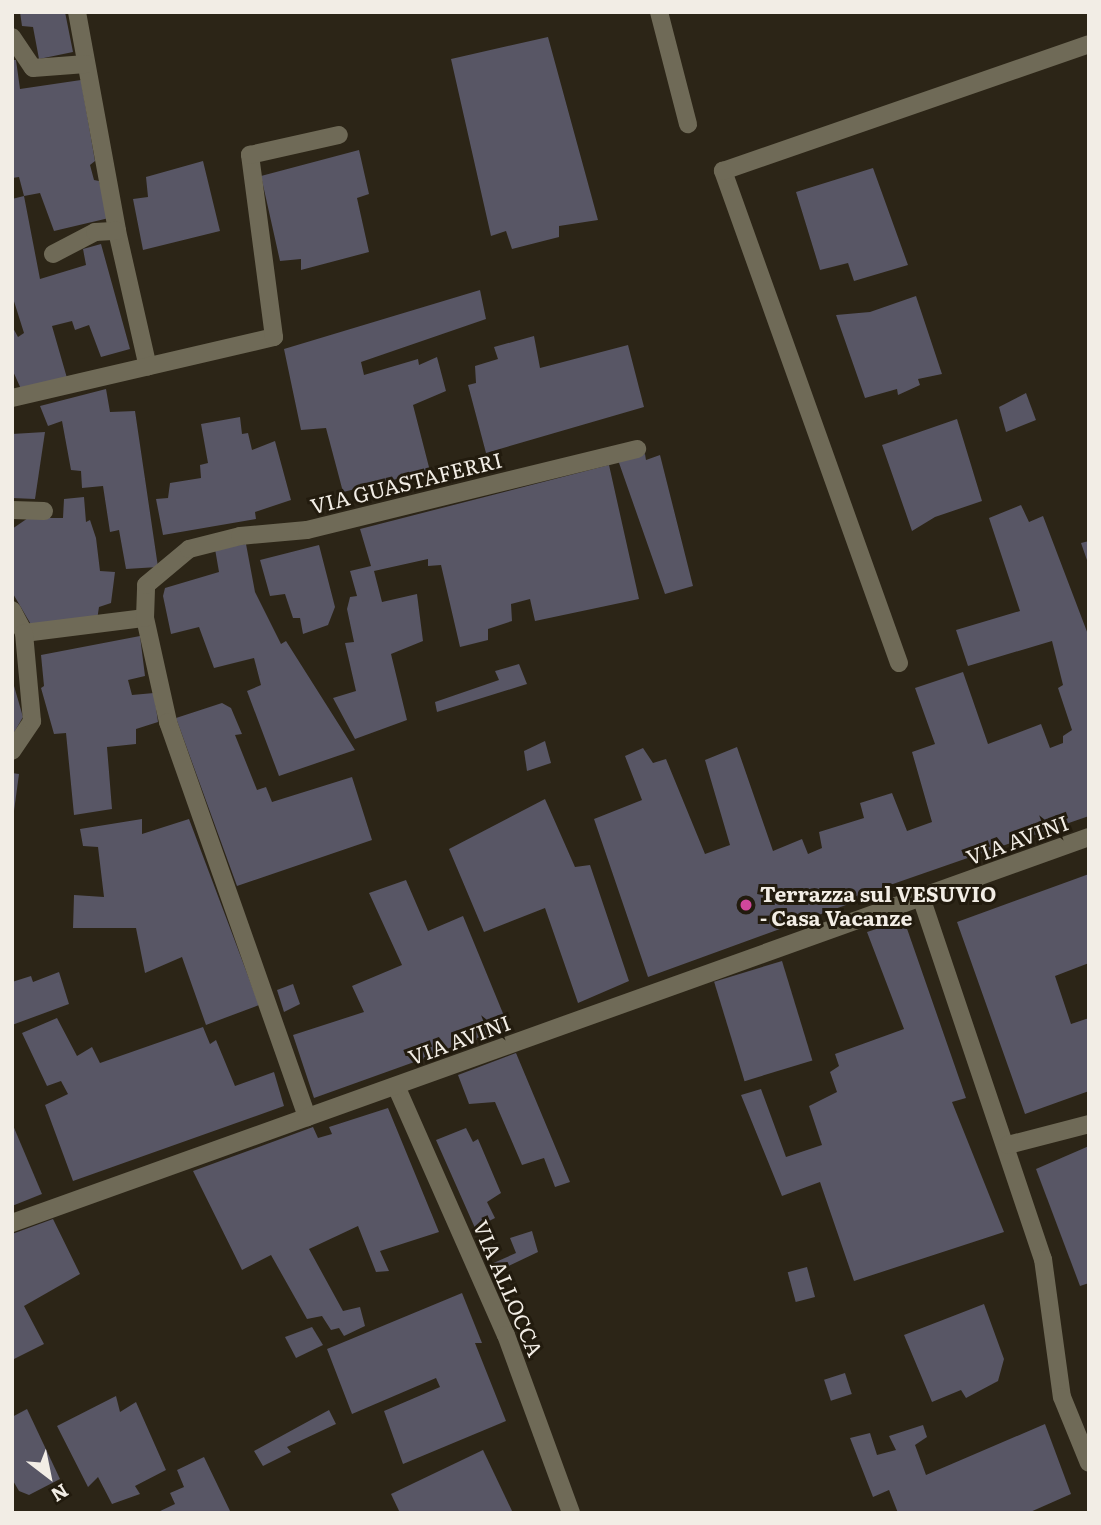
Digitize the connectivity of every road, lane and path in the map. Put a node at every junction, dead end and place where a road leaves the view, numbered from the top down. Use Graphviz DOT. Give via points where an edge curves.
graph roads {
  1 [pos="77,12"];
  2 [pos="659,12"];
  3 [pos="12,37"];
  4 [pos="1089,44"];
  5 [pos="86,64"];
  6 [pos="688,124"];
  7 [pos="339,135"];
  8 [pos="117,231"];
  9 [pos="53,254"];
  10 [pos="148,367"];
  11 [pos="12,398"];
  12 [pos="636,449"];
  13 [pos="12,510"];
  14 [pos="44,511"];
  15 [pos="12,610"];
  16 [pos="145,618"];
  17 [pos="24,634"];
  18 [pos="899,663"];
  19 [pos="12,751"];
  20 [pos="1089,837"];
  21 [pos="921,897"];
  22 [pos="396,1086"];
  23 [pos="307,1117"];
  24 [pos="1089,1124"];
  25 [pos="1008,1145"];
  26 [pos="12,1223"];
  27 [pos="1089,1463"];
  28 [pos="571,1513"];
  1 -- 5 [label="street"];
  2 -- 6 [label="street"];
  3 -- 5 [label="street" via="33,68"];
  4 -- 18 [label="street" via="723,171"];
  5 -- 8 [label="street"];
  7 -- 10 [label="street" via="250,155 274,337"];
  8 -- 9 [label="street" via="95,232"];
  8 -- 10 [label="street"];
  10 -- 11 [label="street"];
  12 -- 16 [label="street, VIA GUASTAFERRI" via="307,530 240,536 189,549 146,585"];
  13 -- 14 [label="street"];
  15 -- 17 [label="street"];
  16 -- 17 [label="street"];
  16 -- 23 [label="street, VIA GUASTAFERRI" via="168,722"];
  17 -- 19 [label="street" via="32,721"];
  20 -- 21 [label="street, VIA AVINI"];
  21 -- 22 [label="street, VIA AVINI"];
  21 -- 25 [label="street"];
  22 -- 23 [label="street, VIA AVINI"];
  22 -- 28 [label="street, VIA ALLOCCA" via="506,1335"];
  23 -- 26 [label="street, VIA AVINI"];
  24 -- 25 [label="street"];
  25 -- 27 [label="street" via="1043,1259 1062,1397"];
}
